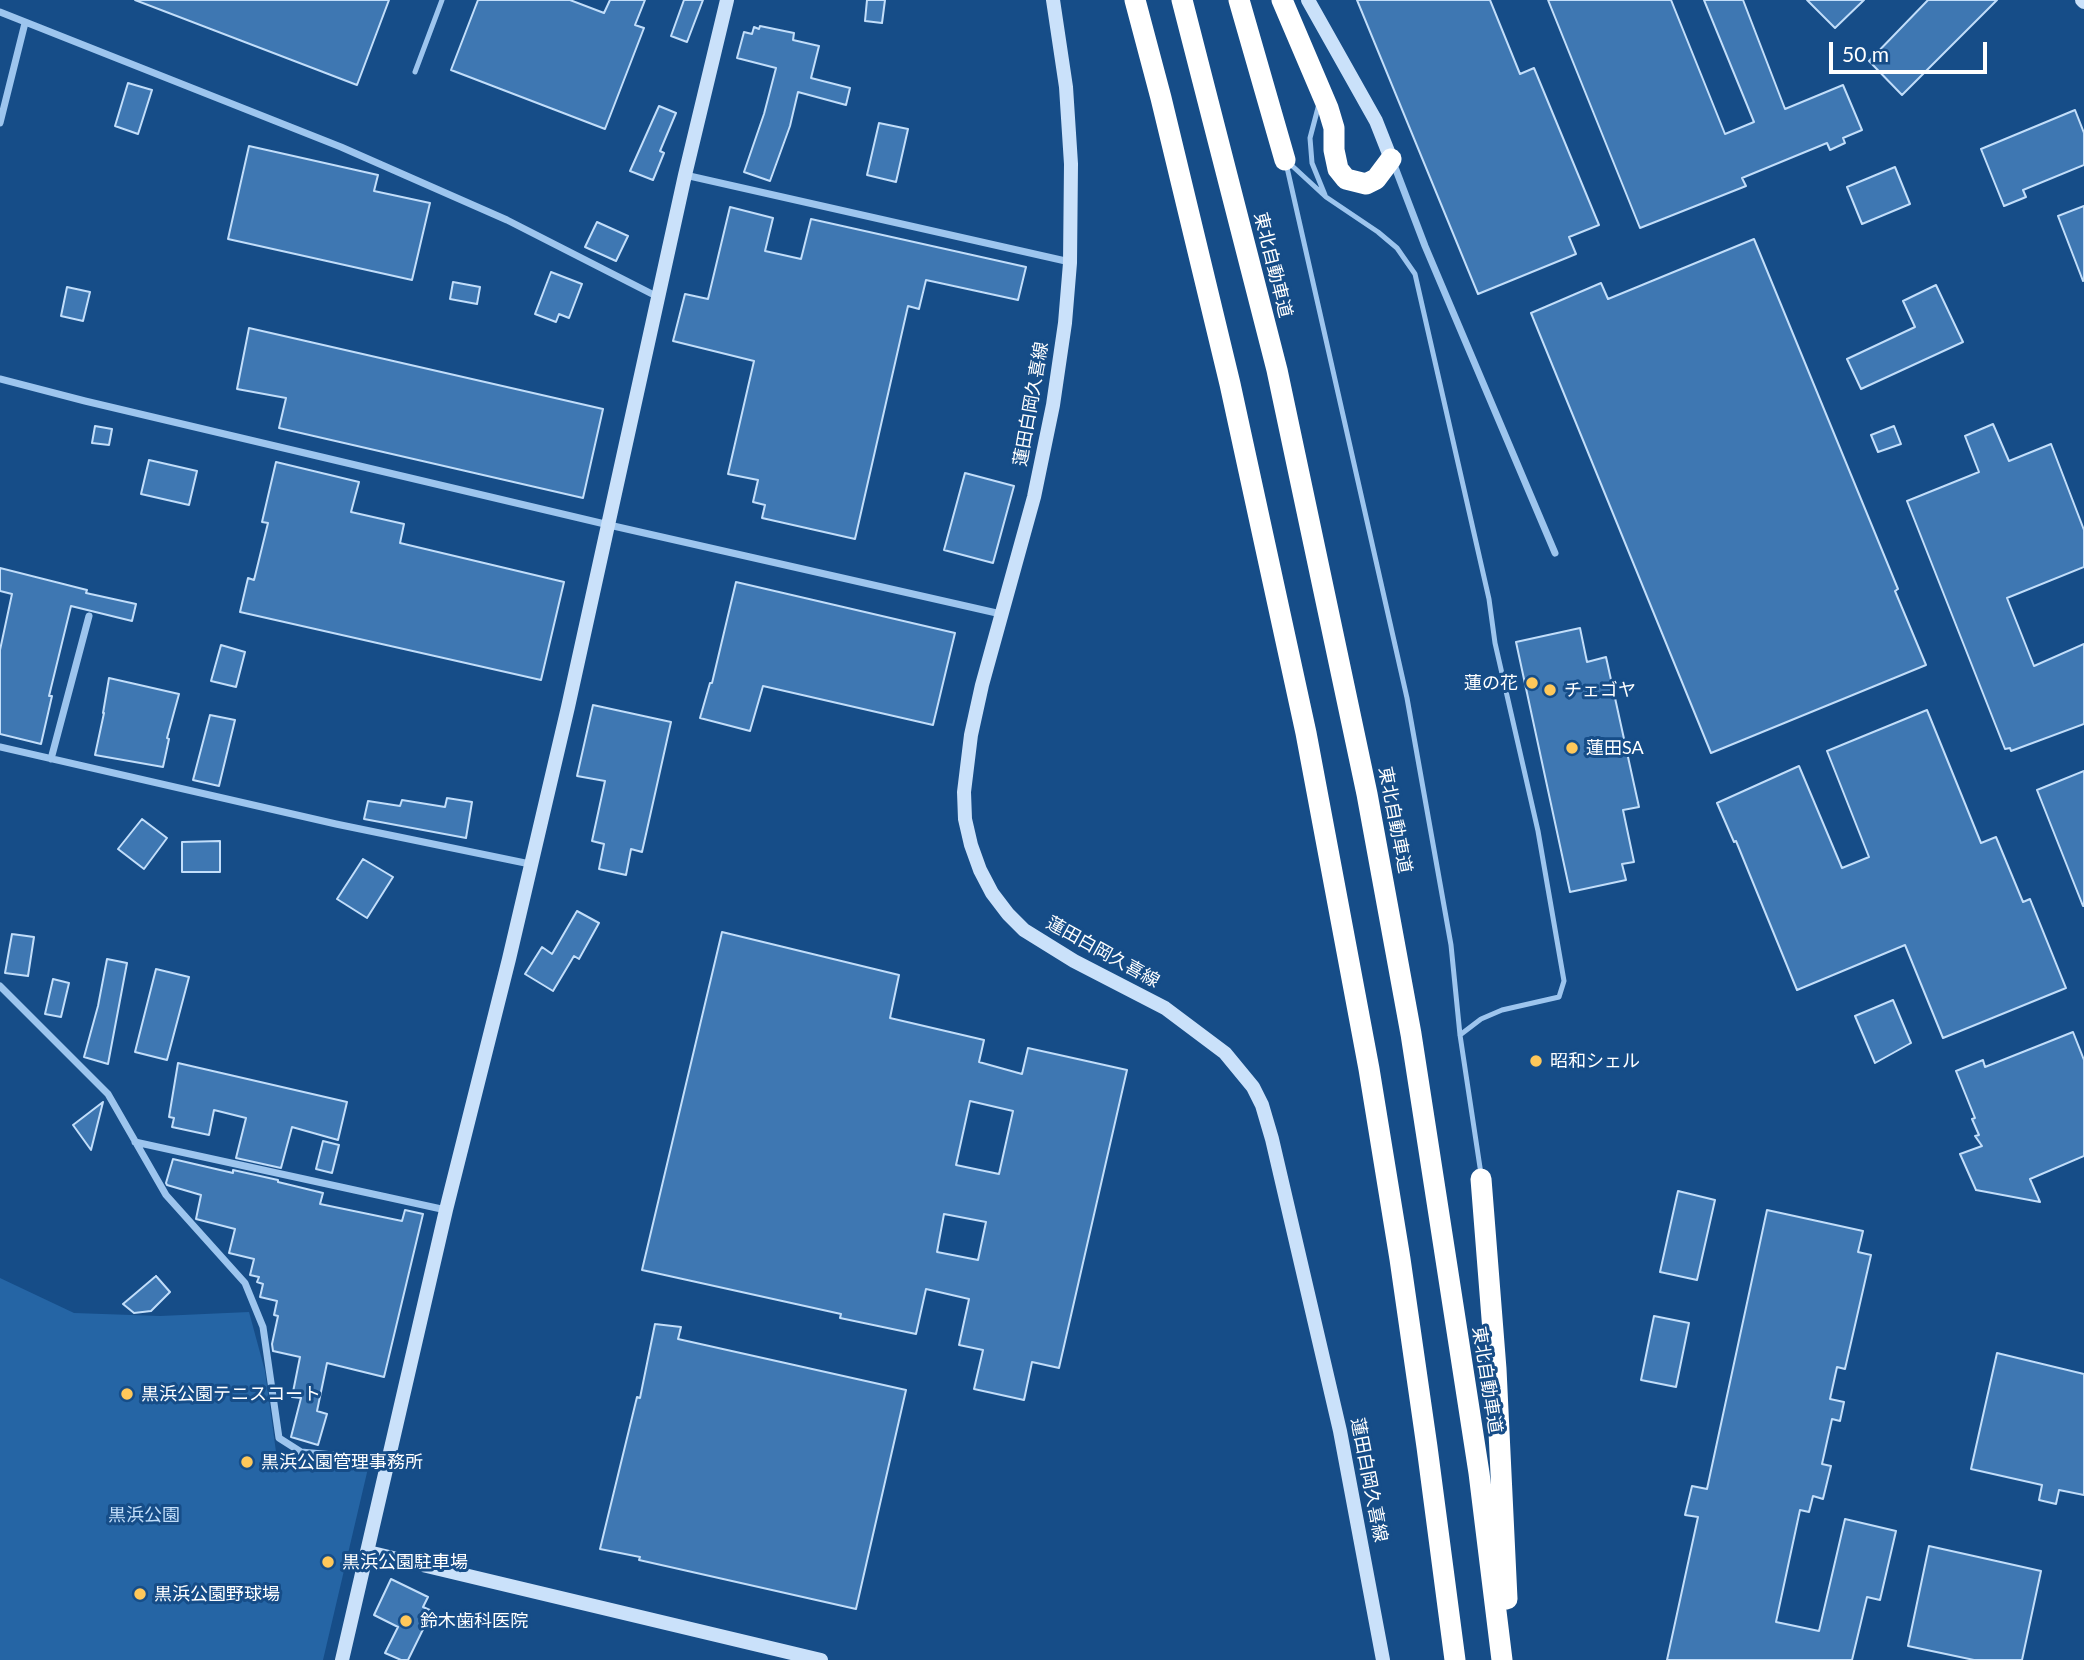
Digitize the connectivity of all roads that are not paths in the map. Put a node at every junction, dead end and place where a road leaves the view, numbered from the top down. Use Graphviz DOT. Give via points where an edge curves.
graph roads {
  1 [pos="442,0"];
  2 [pos="727,0"];
  3 [pos="1053,0"];
  4 [pos="1135,0"];
  5 [pos="1182,0"];
  6 [pos="1239,0"];
  7 [pos="1282,0"];
  8 [pos="1308,0"];
  9 [pos="0,12"];
  10 [pos="25,23"];
  11 [pos="415,72"];
  12 [pos="1321,90"];
  13 [pos="3,100"];
  14 [pos="0,123"];
  15 [pos="1391,159"];
  16 [pos="1285,160"];
  17 [pos="685,175"];
  18 [pos="1326,197"];
  19 [pos="1070,263"];
  20 [pos="658,297"];
  21 [pos="0,379"];
  22 [pos="609,524"];
  23 [pos="1555,553"];
  24 [pos="1003,615"];
  25 [pos="89,616"];
  26 [pos="0,747"];
  27 [pos="51,759"];
  28 [pos="530,864"];
  29 [pos="0,986"];
  30 [pos="1460,1035"];
  31 [pos="135,1142"];
  32 [pos="1481,1179"];
  33 [pos="446,1210"];
  34 [pos="390,1460"];
  35 [pos="368,1552"];
  36 [pos="342,1660"];
  37 [pos="821,1660"];
  38 [pos="1383,1660"];
  39 [pos="1455,1660"];
  40 [pos="1504,1660"];
  1 -- 11 [label="lane"];
  2 -- 17 [label="street"];
  3 -- 19 [label="street, 蓮田白岡久喜線" via="1069,126"];
  4 -- 39 [label="highway" via="1230,384 1308,747 1400,1259"];
  5 -- 40 [label="highway, 東北自動車道" via="1277,370 1367,794 1411,1034"];
  6 -- 16 [label="highway"];
  7 -- 12 [label="highway"];
  8 -- 15 [label="street" via="1376,121"];
  9 -- 10 [label="street"];
  10 -- 13 [label="street"];
  10 -- 20 [label="street" via="341,147 507,219"];
  12 -- 15 [label="highway" via="1332,120 1338,169 1346,179 1370,183"];
  12 -- 18 [label="lane" via="1310,138 1312,163"];
  13 -- 14 [label="street"];
  15 -- 23 [label="street"];
  16 -- 18 [label="lane"];
  16 -- 30 [label="lane" via="1407,698 1451,945"];
  17 -- 19 [label="street"];
  17 -- 20 [label="street"];
  18 -- 30 [label="lane" via="1397,248 1415,274 1538,831 1564,981 1559,997 1492,1014"];
  19 -- 24 [label="street, 蓮田白岡久喜線" via="1051,417"];
  20 -- 22 [label="street"];
  21 -- 22 [label="street"];
  22 -- 24 [label="street"];
  22 -- 28 [label="street"];
  24 -- 38 [label="street, 蓮田白岡久喜線" via="982,685 964,792 965,819 980,870 1024,930 1175,1015 1225,1053 1253,1087 1272,1139 1340,1431"];
  25 -- 27 [label="street"];
  26 -- 27 [label="street"];
  27 -- 28 [label="street"];
  28 -- 33 [label="street"];
  29 -- 31 [label="street" via="108,1094"];
  30 -- 32 [label="lane"];
  31 -- 33 [label="street"];
  31 -- 34 [label="street" via="166,1195 245,1283 263,1327 279,1438 300,1452"];
  32 -- 40 [label="highway" via="1508,1604"];
  33 -- 34 [label="street"];
  34 -- 35 [label="street"];
  35 -- 36 [label="street"];
  35 -- 37 [label="street"];
}
